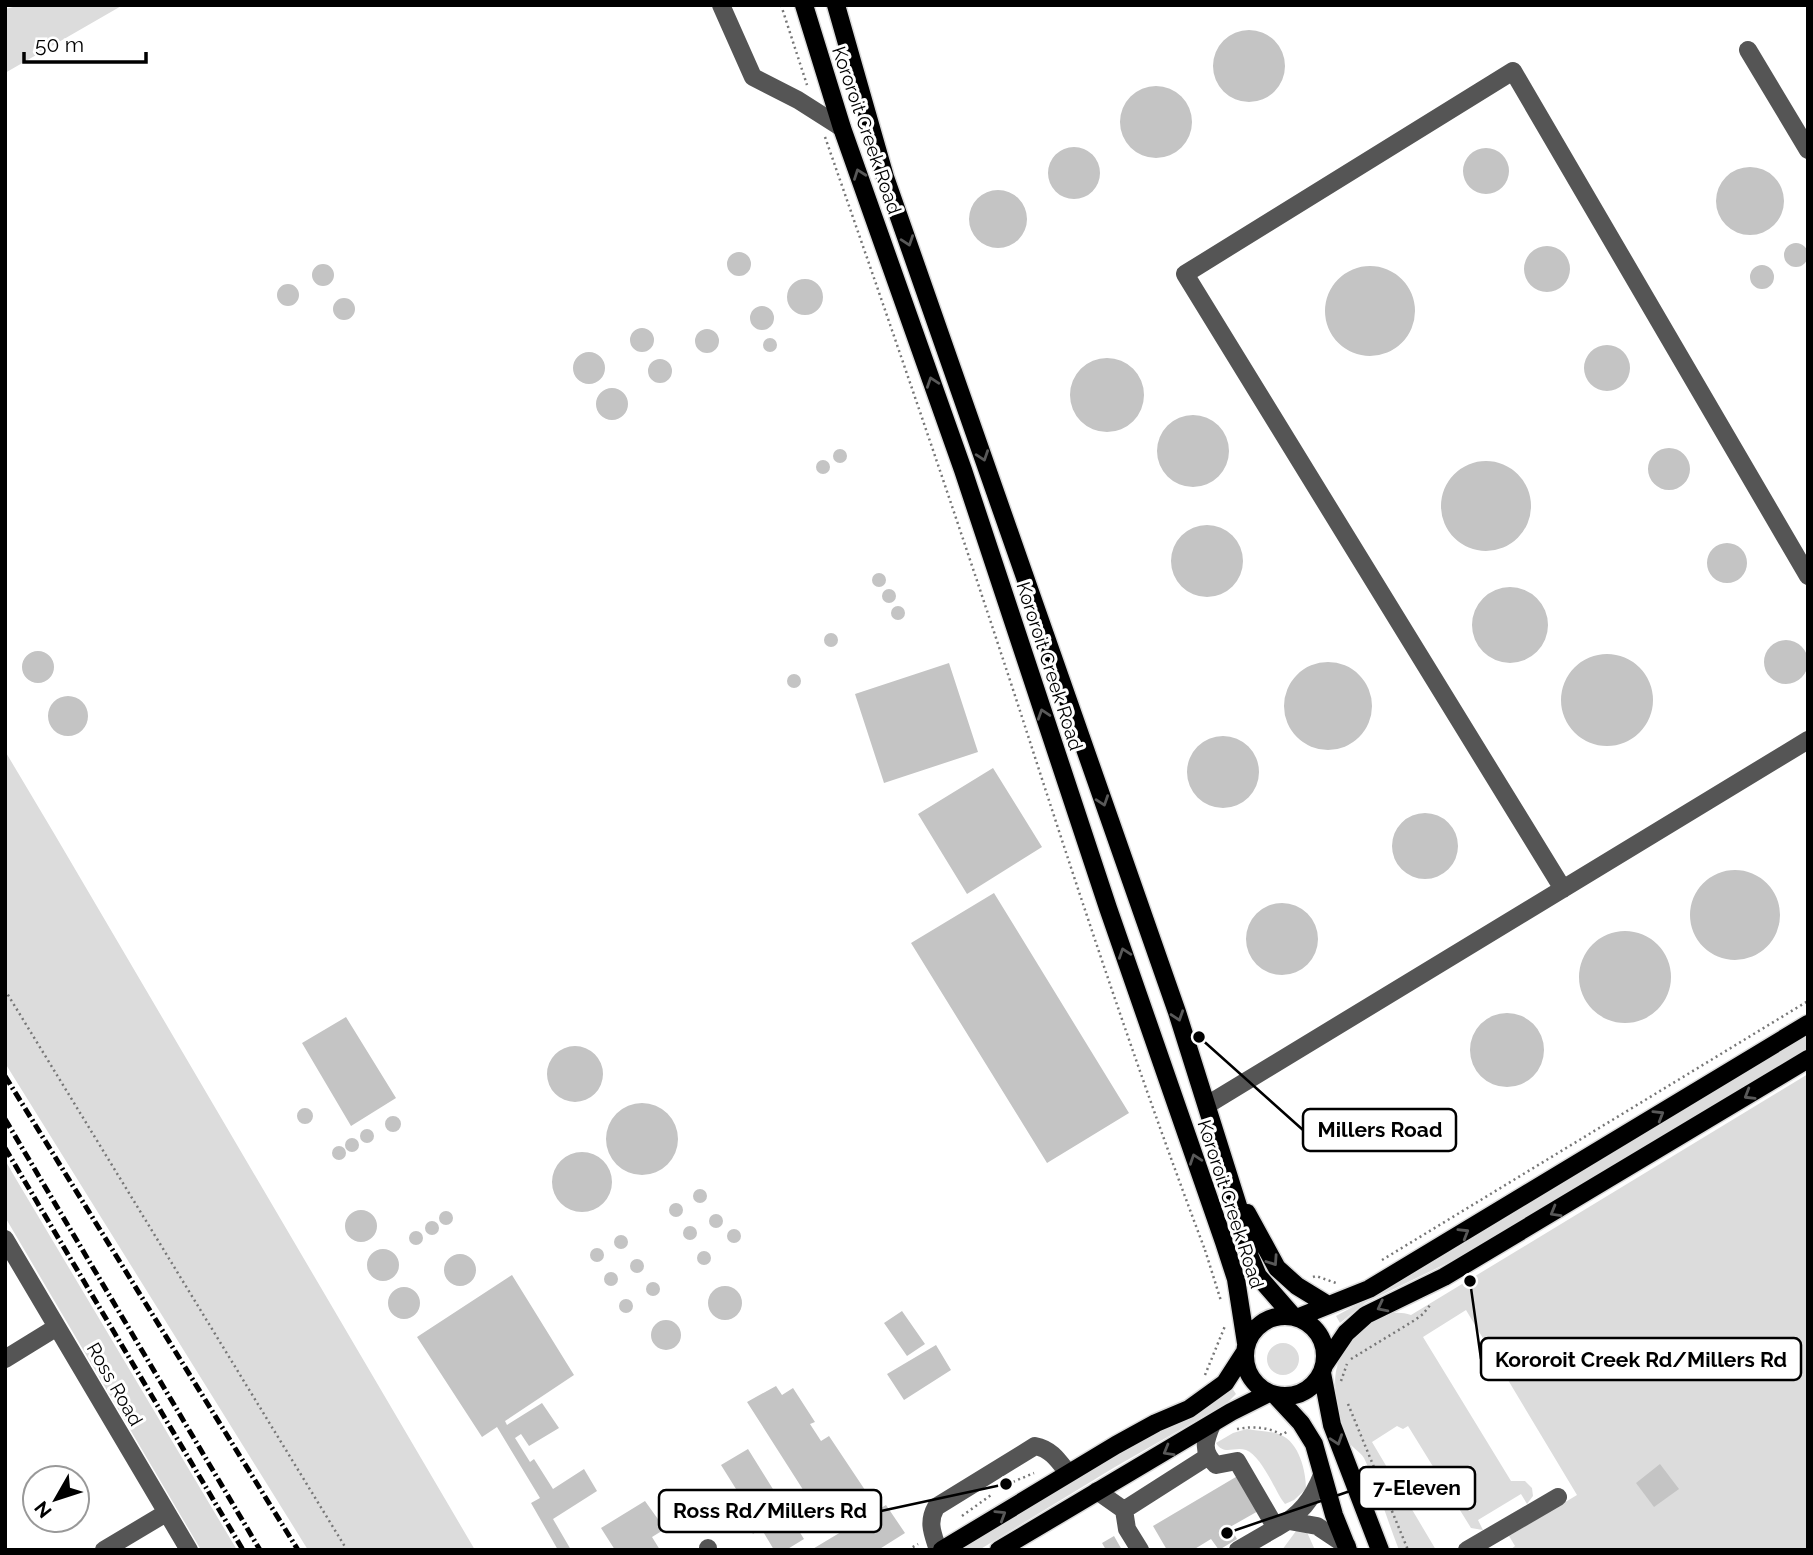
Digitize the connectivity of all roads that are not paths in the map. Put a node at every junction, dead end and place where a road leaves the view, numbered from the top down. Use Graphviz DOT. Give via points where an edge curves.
graph roads {
  1 [pos="720,5"];
  2 [pos="804,5"];
  3 [pos="836,5"];
  4 [pos="1748,50"];
  5 [pos="842,128"];
  6 [pos="1808,150"];
  7 [pos="1808,576"];
  8 [pos="1080,736"];
  9 [pos="1808,740"];
  10 [pos="1053,745"];
  11 [pos="1563,889"];
  12 [pos="1808,1024"];
  13 [pos="1808,1059"];
  14 [pos="1207,1105"];
  15 [pos="1186,1132"];
  16 [pos="1230,1180"];
  17 [pos="5,1239"];
  18 [pos="1328,1305"];
  19 [pos="1295,1316"];
  20 [pos="57,1327"];
  21 [pos="1245,1348"];
  22 [pos="5,1359"];
  23 [pos="1324,1369"];
  24 [pos="1273,1395"];
  25 [pos="1212,1424"];
  26 [pos="1207,1457"];
  27 [pos="1068,1473"];
  28 [pos="1322,1475"];
  29 [pos="1097,1491"];
  30 [pos="1558,1497"];
  31 [pos="1124,1510"];
  32 [pos="166,1513"];
  33 [pos="1282,1524"];
  34 [pos="1347,1548"];
  35 [pos="104,1550"];
  36 [pos="189,1550"];
  37 [pos="940,1550"];
  38 [pos="999,1550"];
  39 [pos="1140,1550"];
  40 [pos="1238,1550"];
  41 [pos="1380,1550"];
  42 [pos="1467,1550"];
  1 -- 5 [label="street" via="753,77"];
  2 -- 5 [label="main road, Kororoit Creek Road"];
  3 -- 8 [label="main road, Kororoit Creek Road, one-way" via="886,177"];
  4 -- 6 [label="street"];
  10 -- 5 [label="main road, Kororoit Creek Road, one-way" via="963,470"];
  7 -- 11 [label="street" via="1513,71 1185,274"];
  8 -- 10 [label="main road"];
  8 -- 14 [label="main road, Kororoit Creek Road, one-way"];
  9 -- 11 [label="street"];
  15 -- 10 [label="main road, Kororoit Creek Road, one-way"];
  11 -- 14 [label="street"];
  18 -- 12 [label="main road, one-way" via="1405,1268"];
  13 -- 23 [label="main road, one-way" via="1455,1270 1366,1315 1346,1333"];
  14 -- 15 [label="main road"];
  14 -- 16 [label="main road, Kororoit Creek Road"];
  21 -- 15 [label="main road, Kororoit Creek Road, one-way" via="1228,1254"];
  16 -- 18 [label="main road, one-way" via="1277,1268"];
  16 -- 19 [label="main road, Kororoit Creek Road" via="1254,1266"];
  17 -- 20 [label="street, Ross Road"];
  18 -- 19 [label="main road"];
  19 -- 21 [label="main road" via="1277,1315 1264,1321 1253,1330"];
  19 -- 23 [label="main road" via="1323,1341"];
  20 -- 22 [label="street"];
  20 -- 32 [label="street, Ross Road"];
  21 -- 24 [label="main road" via="1250,1377"];
  21 -- 27 [label="main road" via="1214,1393"];
  23 -- 24 [label="main road" via="1314,1385 1301,1393"];
  23 -- 41 [label="main road, one-way" via="1335,1434"];
  24 -- 25 [label="main road"];
  24 -- 28 [label="main road" via="1308,1432"];
  25 -- 26 [label="street"];
  25 -- 29 [label="main road, one-way"];
  26 -- 31 [label="street"];
  26 -- 33 [label="street" via="1216,1465 1237,1461"];
  37 -- 27 [label="main road, one-way"];
  27 -- 37 [label="street" via="1053,1453 1035,1446 936,1507 930,1527"];
  28 -- 33 [label="street" via="1303,1510"];
  28 -- 34 [label="main road"];
  29 -- 31 [label="street"];
  29 -- 38 [label="main road"];
  30 -- 42 [label="street"];
  31 -- 39 [label="street" via="1127,1528"];
  32 -- 35 [label="street"];
  32 -- 36 [label="street, Ross Road"];
  33 -- 34 [label="street" via="1317,1526"];
  33 -- 40 [label="street"];
}
